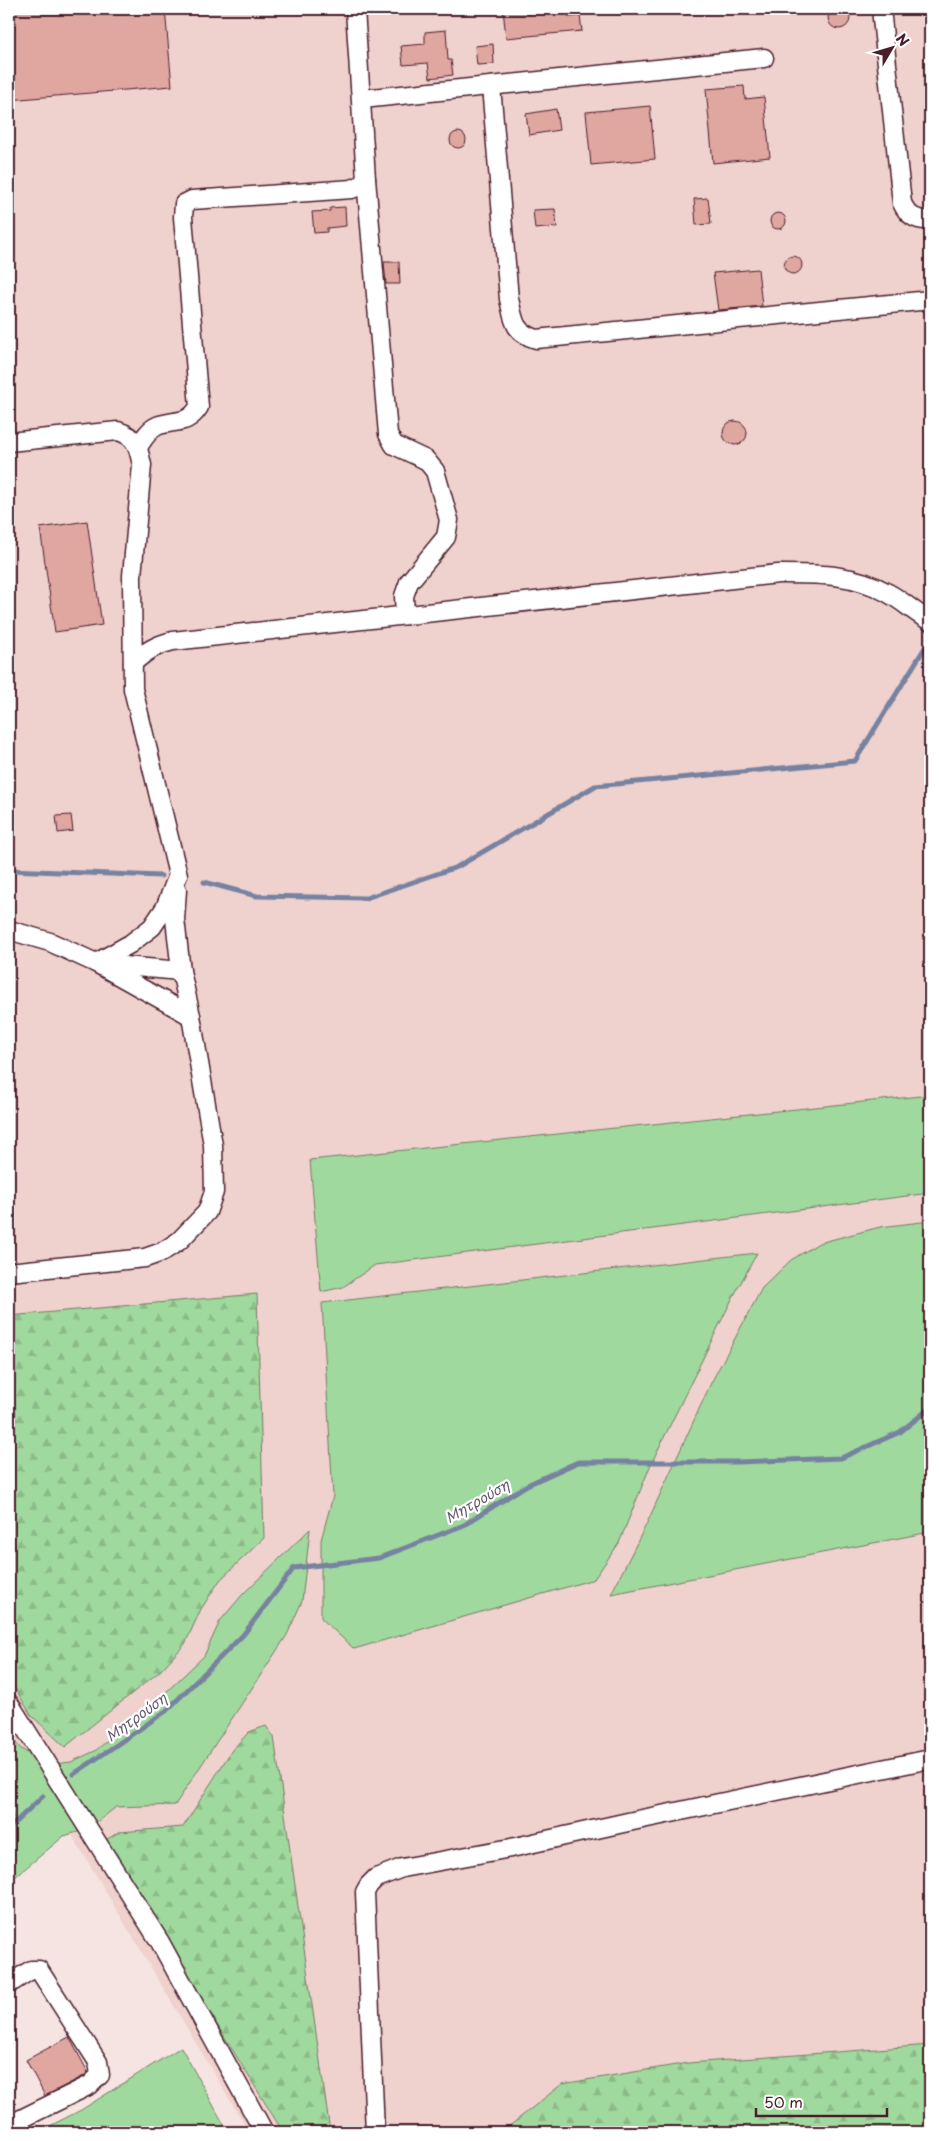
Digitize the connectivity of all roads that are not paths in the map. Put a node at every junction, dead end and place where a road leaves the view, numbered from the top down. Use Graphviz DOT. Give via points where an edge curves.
graph roads {
  1 [pos="355,9"];
  2 [pos="881,9"];
  3 [pos="764,58"];
  4 [pos="491,86"];
  5 [pos="362,99"];
  6 [pos="366,180"];
  7 [pos="930,220"];
  8 [pos="930,300"];
  9 [pos="9,442"];
  10 [pos="138,447"];
  11 [pos="405,615"];
  12 [pos="930,621"];
  13 [pos="133,663"];
  14 [pos="178,875"];
  15 [pos="9,930"];
  16 [pos="96,964"];
  17 [pos="181,971"];
  18 [pos="191,1016"];
  19 [pos="9,1272"];
  20 [pos="9,1703"];
  21 [pos="930,1759"];
  22 [pos="9,1984"];
  23 [pos="9,2125"];
  24 [pos="264,2132"];
  25 [pos="375,2132"];
  1 -- 5 [label="street"];
  2 -- 7 [label="street" via="902,203 906,213 914,218"];
  3 -- 4 [label="street"];
  4 -- 5 [label="street"];
  4 -- 8 [label="street" via="509,300 516,328 526,336 536,339"];
  5 -- 6 [label="street"];
  6 -- 10 [label="street" via="352,189 192,200 184,204 199,407 188,419 156,427 146,434"];
  6 -- 11 [label="street" via="388,434 394,444 426,460 435,471 450,520 446,538 409,582 404,596"];
  9 -- 10 [label="street" via="118,431 129,434"];
  10 -- 13 [label="street" via="142,465 132,576"];
  11 -- 12 [label="street" via="778,574 823,574 857,579 888,593"];
  11 -- 13 [label="street" via="173,641 156,645"];
  13 -- 14 [label="street" via="133,689"];
  14 -- 16 [label="street" via="165,908 152,927"];
  14 -- 17 [label="street" via="176,919"];
  15 -- 16 [label="street" via="50,942"];
  16 -- 17 [label="street"];
  16 -- 18 [label="street"];
  17 -- 18 [label="street"];
  18 -- 19 [label="street" via="213,1145 214,1192 207,1212 179,1241 145,1258"];
  20 -- 24 [label="street" via="160,1942"];
  21 -- 25 [label="street" via="402,1868 376,1878 365,1892"];
  22 -- 23 [label="street" via="31,1970 40,1970 98,2062 100,2075 90,2085"];
}
